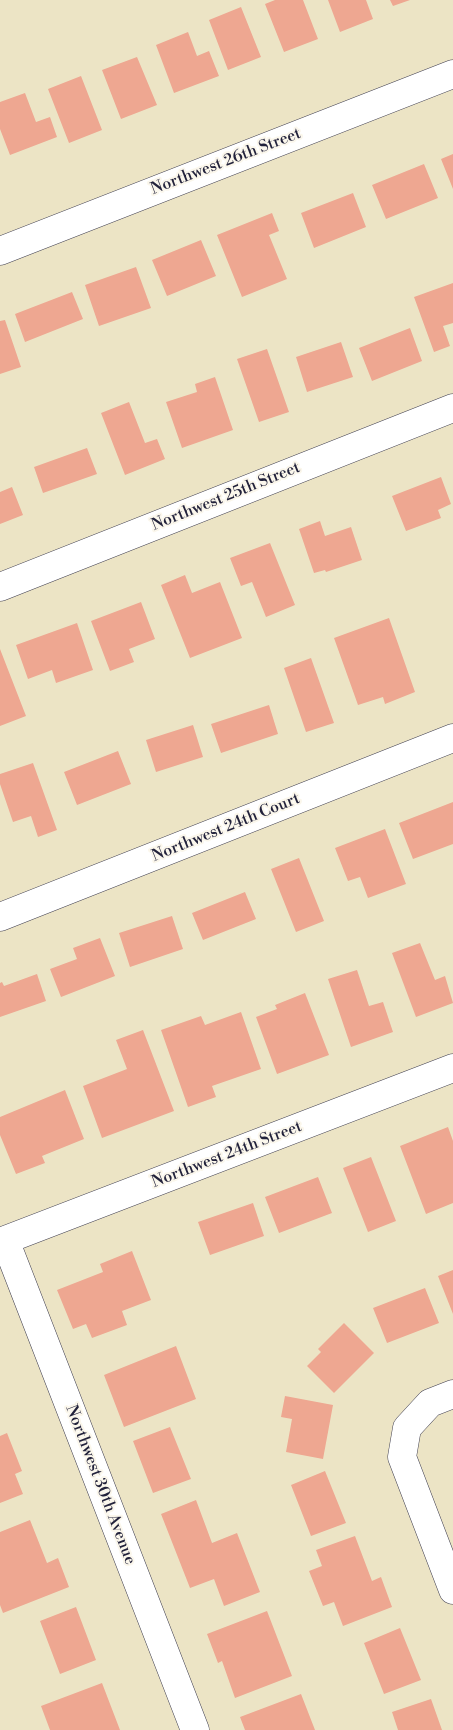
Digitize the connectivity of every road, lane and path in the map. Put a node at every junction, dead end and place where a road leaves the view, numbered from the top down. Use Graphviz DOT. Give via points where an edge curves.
graph roads {
  1 [pos="453,74"];
  2 [pos="0,251"];
  3 [pos="453,408"];
  4 [pos="0,587"];
  5 [pos="453,738"];
  6 [pos="0,917"];
  7 [pos="453,1068"];
  8 [pos="2,1241"];
  9 [pos="453,1394"];
  10 [pos="453,1590"];
  11 [pos="195,1730"];
  1 -- 2 [label="street, Northwest 26th Street"];
  3 -- 4 [label="street, Northwest 25th Street"];
  5 -- 6 [label="street, Northwest 24th Court"];
  7 -- 8 [label="street, Northwest 24th Street"];
  8 -- 11 [label="street, Northwest 30th Avenue"];
  9 -- 10 [label="street" via="430,1403 407,1428 402,1457"];
}
